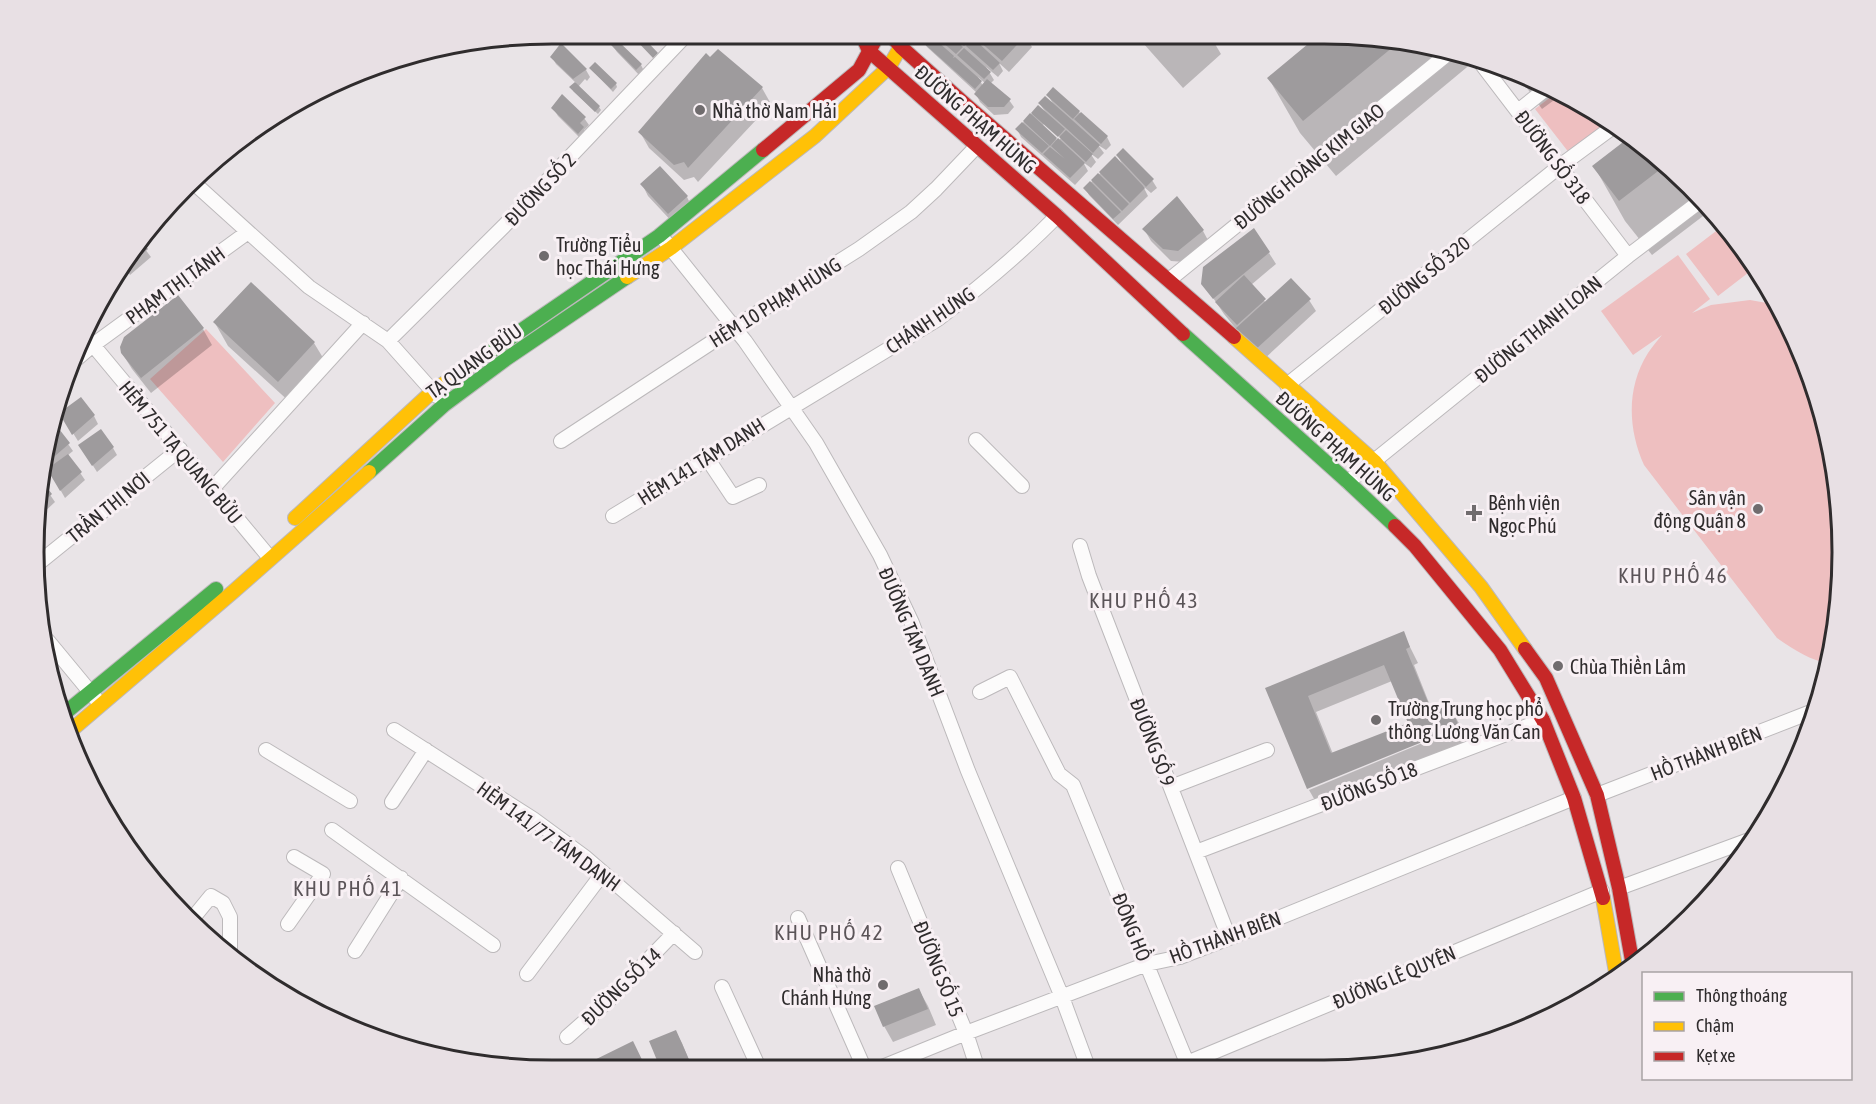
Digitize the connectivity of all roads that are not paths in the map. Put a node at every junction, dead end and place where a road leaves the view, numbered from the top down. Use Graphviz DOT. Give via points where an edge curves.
graph roads {
  1 [pos="678,44"];
  2 [pos="866,44"];
  3 [pos="873,44"];
  4 [pos="898,44"];
  5 [pos="903,44"];
  6 [pos="901,47"];
  7 [pos="869,51"];
  8 [pos="1443,58"];
  9 [pos="889,67"];
  10 [pos="1486,70"];
  11 [pos="1541,92"];
  12 [pos="1518,111"];
  13 [pos="1609,130"];
  14 [pos="977,146"];
  15 [pos="1560,166"];
  16 [pos="198,187"];
  17 [pos="1695,205"];
  18 [pos="1057,216"];
  19 [pos="248,232"];
  20 [pos="659,236"];
  21 [pos="671,248"];
  22 [pos="1628,256"];
  23 [pos="1168,280"];
  24 [pos="363,323"];
  25 [pos="735,327"];
  26 [pos="388,341"];
  27 [pos="93,345"];
  28 [pos="84,353"];
  29 [pos="1287,385"];
  30 [pos="433,391"];
  31 [pos="444,405"];
  32 [pos="790,407"];
  33 [pos="976,440"];
  34 [pos="561,441"];
  35 [pos="180,449"];
  36 [pos="707,458"];
  37 [pos="1374,462"];
  38 [pos="1348,482"];
  39 [pos="759,484"];
  40 [pos="1022,486"];
  41 [pos="212,489"];
  42 [pos="613,516"];
  43 [pos="287,525"];
  44 [pos="1080,546"];
  45 [pos="267,550"];
  46 [pos="44,559"];
  47 [pos="52,646"];
  48 [pos="90,692"];
  49 [pos="980,692"];
  50 [pos="102,705"];
  51 [pos="69,710"];
  52 [pos="1806,714"];
  53 [pos="1542,720"];
  54 [pos="75,727"];
  55 [pos="394,730"];
  56 [pos="267,750"];
  57 [pos="426,750"];
  58 [pos="1267,750"];
  59 [pos="1171,787"];
  60 [pos="1597,795"];
  61 [pos="1574,798"];
  62 [pos="350,801"];
  63 [pos="392,802"];
  64 [pos="332,830"];
  65 [pos="1741,843"];
  66 [pos="1196,852"];
  67 [pos="294,857"];
  68 [pos="898,868"];
  69 [pos="603,873"];
  70 [pos="401,878"];
  71 [pos="1618,888"];
  72 [pos="1602,891"];
  73 [pos="195,915"];
  74 [pos="798,918"];
  75 [pos="288,924"];
  76 [pos="674,933"];
  77 [pos="1229,938"];
  78 [pos="230,945"];
  79 [pos="493,945"];
  80 [pos="355,951"];
  81 [pos="695,952"];
  82 [pos="1631,957"];
  83 [pos="1147,964"];
  84 [pos="1615,969"];
  85 [pos="527,974"];
  86 [pos="722,987"];
  87 [pos="1062,997"];
  88 [pos="966,1033"];
  89 [pos="567,1037"];
  90 [pos="755,1060"];
  91 [pos="861,1060"];
  92 [pos="899,1060"];
  93 [pos="975,1060"];
  94 [pos="1085,1060"];
  95 [pos="1187,1060"];
  96 [pos="1203,1060"];
  1 -- 26 [label="street, ĐƯỜNG SỐ 2"];
  2 -- 7 [label="main road"];
  3 -- 7 [label="main road, TẠ QUANG BỬU"];
  4 -- 6 [label="main road, ĐƯỜNG PHẠM HÙNG"];
  5 -- 6 [label="main road, TẠ QUANG BỬU"];
  6 -- 9 [label="main road, TẠ QUANG BỬU"];
  6 -- 23 [label="main road, ĐƯỜNG PHẠM HÙNG"];
  7 -- 9 [label="main road, ĐƯỜNG PHẠM HÙNG"];
  7 -- 20 [label="main road, TẠ QUANG BỬU" via="859,70"];
  8 -- 23 [label="street, ĐƯỜNG HOÀNG KIM GIAO"];
  9 -- 14 [label="main road, ĐƯỜNG PHẠM HÙNG"];
  9 -- 21 [label="main road, TẠ QUANG BỬU" via="815,136"];
  10 -- 12 [label="street, ĐƯỜNG SỐ 318"];
  11 -- 12 [label="street"];
  12 -- 15 [label="street, ĐƯỜNG SỐ 318"];
  13 -- 15 [label="street, ĐƯỜNG SỐ 320"];
  14 -- 18 [label="main road, ĐƯỜNG PHẠM HÙNG"];
  14 -- 25 [label="street, HẺM 10 PHẠM HÙNG" via="910,212"];
  15 -- 22 [label="street, ĐƯỜNG SỐ 318"];
  15 -- 29 [label="street, ĐƯỜNG SỐ 320"];
  16 -- 19 [label="street"];
  17 -- 22 [label="street, ĐƯỜNG THANH LOAN"];
  18 -- 32 [label="street, CHÁNH HƯNG" via="1021,253 938,319"];
  18 -- 38 [label="main road, ĐƯỜNG PHẠM HÙNG"];
  19 -- 24 [label="street" via="309,287"];
  19 -- 27 [label="street, PHẠM THỊ TÁNH"];
  20 -- 21 [label="street, ĐƯỜNG TÁM DANH"];
  20 -- 30 [label="main road, TẠ QUANG BỬU"];
  21 -- 25 [label="street, ĐƯỜNG TÁM DANH"];
  21 -- 31 [label="main road, TẠ QUANG BỬU"];
  22 -- 37 [label="street, ĐƯỜNG THANH LOAN"];
  23 -- 29 [label="main road, ĐƯỜNG PHẠM HÙNG"];
  24 -- 26 [label="street"];
  24 -- 41 [label="street"];
  25 -- 32 [label="street, ĐƯỜNG TÁM DANH"];
  25 -- 34 [label="street, HẺM 10 PHẠM HÙNG"];
  26 -- 30 [label="street"];
  27 -- 28 [label="street, PHẠM THỊ TÁNH"];
  27 -- 35 [label="street, HẺM 751 TẠ QUANG BỬU"];
  29 -- 37 [label="main road, ĐƯỜNG PHẠM HÙNG"];
  30 -- 31 [label="street"];
  30 -- 43 [label="main road, TẠ QUANG BỬU"];
  31 -- 45 [label="main road, TẠ QUANG BỬU"];
  32 -- 36 [label="street, HẺM 141 TÁM DANH"];
  32 -- 87 [label="street, ĐƯỜNG TÁM DANH" via="816,443 867,531 912,623 968,771"];
  33 -- 40 [label="street"];
  35 -- 41 [label="street, HẺM 751 TẠ QUANG BỬU"];
  35 -- 46 [label="street, TRẦN THỊ NƠI"];
  36 -- 39 [label="street" via="733,497"];
  36 -- 42 [label="street, HẺM 141 TÁM DANH"];
  37 -- 38 [label="street, ĐƯỜNG THANH LOAN"];
  37 -- 60 [label="main road, ĐƯỜNG PHẠM HÙNG" via="1481,587 1546,678"];
  38 -- 53 [label="main road, ĐƯỜNG PHẠM HÙNG" via="1422,555 1500,650"];
  41 -- 45 [label="street, HẺM 751 TẠ QUANG BỬU"];
  44 -- 59 [label="street, ĐƯỜNG SỐ 9"];
  45 -- 48 [label="main road, TẠ QUANG BỬU"];
  45 -- 50 [label="main road, TẠ QUANG BỬU"];
  47 -- 48 [label="street"];
  48 -- 50 [label="street"];
  48 -- 51 [label="main road, TẠ QUANG BỬU"];
  49 -- 83 [label="street, ĐÔNG HỒ" via="1010,677 1059,774 1073,785"];
  50 -- 54 [label="main road, TẠ QUANG BỬU"];
  52 -- 60 [label="street, HỒ THÀNH BIÊN"];
  53 -- 61 [label="main road, ĐƯỜNG PHẠM HÙNG"];
  53 -- 66 [label="street, ĐƯỜNG SỐ 18"];
  55 -- 57 [label="street, HẺM 141/77 TÁM DANH"];
  56 -- 62 [label="street"];
  57 -- 63 [label="street"];
  57 -- 69 [label="street, HẺM 141/77 TÁM DANH" via="533,819"];
  58 -- 59 [label="street"];
  59 -- 66 [label="street, ĐƯỜNG SỐ 9"];
  60 -- 71 [label="main road, ĐƯỜNG PHẠM HÙNG"];
  61 -- 72 [label="main road, ĐƯỜNG PHẠM HÙNG"];
  61 -- 77 [label="street, HỒ THÀNH BIÊN"];
  64 -- 70 [label="street"];
  65 -- 71 [label="street"];
  66 -- 77 [label="street, ĐƯỜNG SỐ 9"];
  67 -- 75 [label="street" via="323,874"];
  68 -- 88 [label="street, ĐƯỜNG SỐ 15"];
  69 -- 76 [label="street, HẺM 141/77 TÁM DANH"];
  69 -- 85 [label="street"];
  70 -- 79 [label="street"];
  70 -- 80 [label="street"];
  71 -- 82 [label="main road, ĐƯỜNG PHẠM HÙNG"];
  72 -- 84 [label="main road, ĐƯỜNG PHẠM HÙNG"];
  72 -- 96 [label="street, ĐƯỜNG LÊ QUYÊN"];
  73 -- 78 [label="street" via="211,896 223,903 230,917"];
  74 -- 91 [label="street"];
  76 -- 81 [label="street, HẺM 141/77 TÁM DANH"];
  76 -- 89 [label="street, ĐƯỜNG SỐ 14"];
  77 -- 83 [label="street, HỒ THÀNH BIÊN" via="1180,957"];
  83 -- 87 [label="street, HỒ THÀNH BIÊN"];
  83 -- 95 [label="street, ĐÔNG HỒ"];
  86 -- 90 [label="street"];
  87 -- 88 [label="street, HỒ THÀNH BIÊN"];
  87 -- 94 [label="street, ĐƯỜNG TÁM DANH"];
  88 -- 92 [label="street, HỒ THÀNH BIÊN"];
  88 -- 93 [label="street, ĐƯỜNG SỐ 15"];
}
